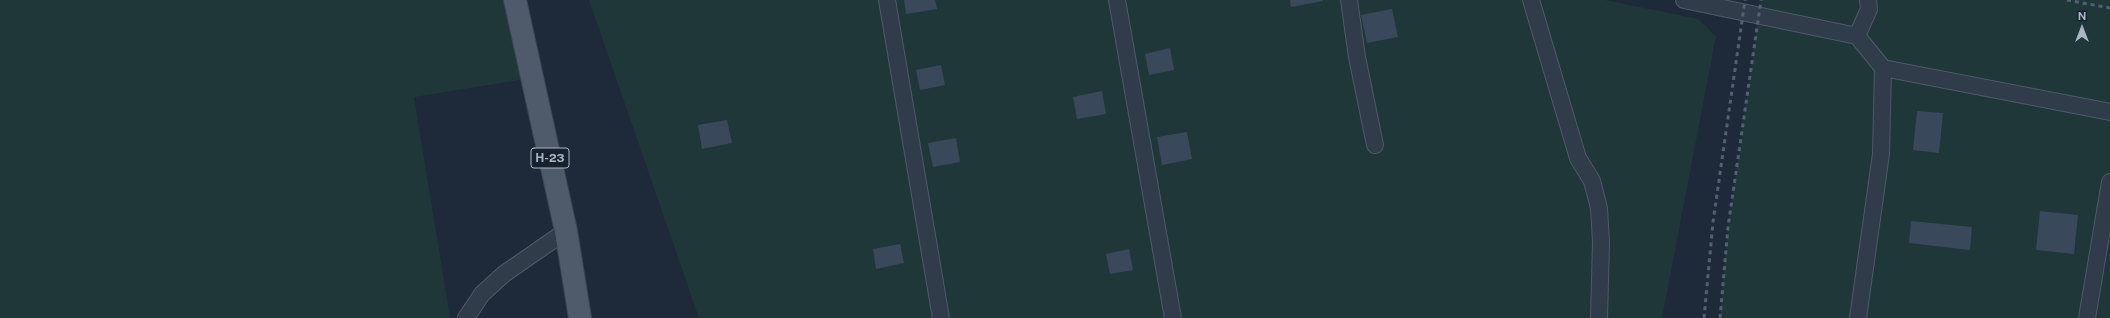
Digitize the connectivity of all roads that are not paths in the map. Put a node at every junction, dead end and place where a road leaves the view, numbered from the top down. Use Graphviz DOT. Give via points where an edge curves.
graph roads {
  1 [pos="515,0"];
  2 [pos="887,0"];
  3 [pos="1117,0"];
  4 [pos="1349,0"];
  5 [pos="1531,0"];
  6 [pos="1684,0"];
  7 [pos="1868,0"];
  8 [pos="1857,36"];
  9 [pos="1883,68"];
  10 [pos="2110,112"];
  11 [pos="1375,145"];
  12 [pos="2110,182"];
  13 [pos="566,231"];
  14 [pos="466,318"];
  15 [pos="580,318"];
  16 [pos="941,318"];
  17 [pos="1173,318"];
  18 [pos="1599,318"];
  19 [pos="1858,318"];
  20 [pos="2087,318"];
  1 -- 13 [label="main road, Н-23"];
  2 -- 16 [label="lane"];
  3 -- 17 [label="lane"];
  4 -- 11 [label="lane" via="1357,57"];
  5 -- 18 [label="lane" via="1578,158 1592,181 1598,208 1602,242"];
  6 -- 8 [label="lane"];
  7 -- 8 [label="lane" via="1869,9"];
  8 -- 9 [label="lane"];
  9 -- 10 [label="lane"];
  9 -- 19 [label="lane" via="1881,154"];
  12 -- 20 [label="lane"];
  13 -- 14 [label="lane" via="504,274 482,294"];
  13 -- 15 [label="main road, Н-23"];
}
